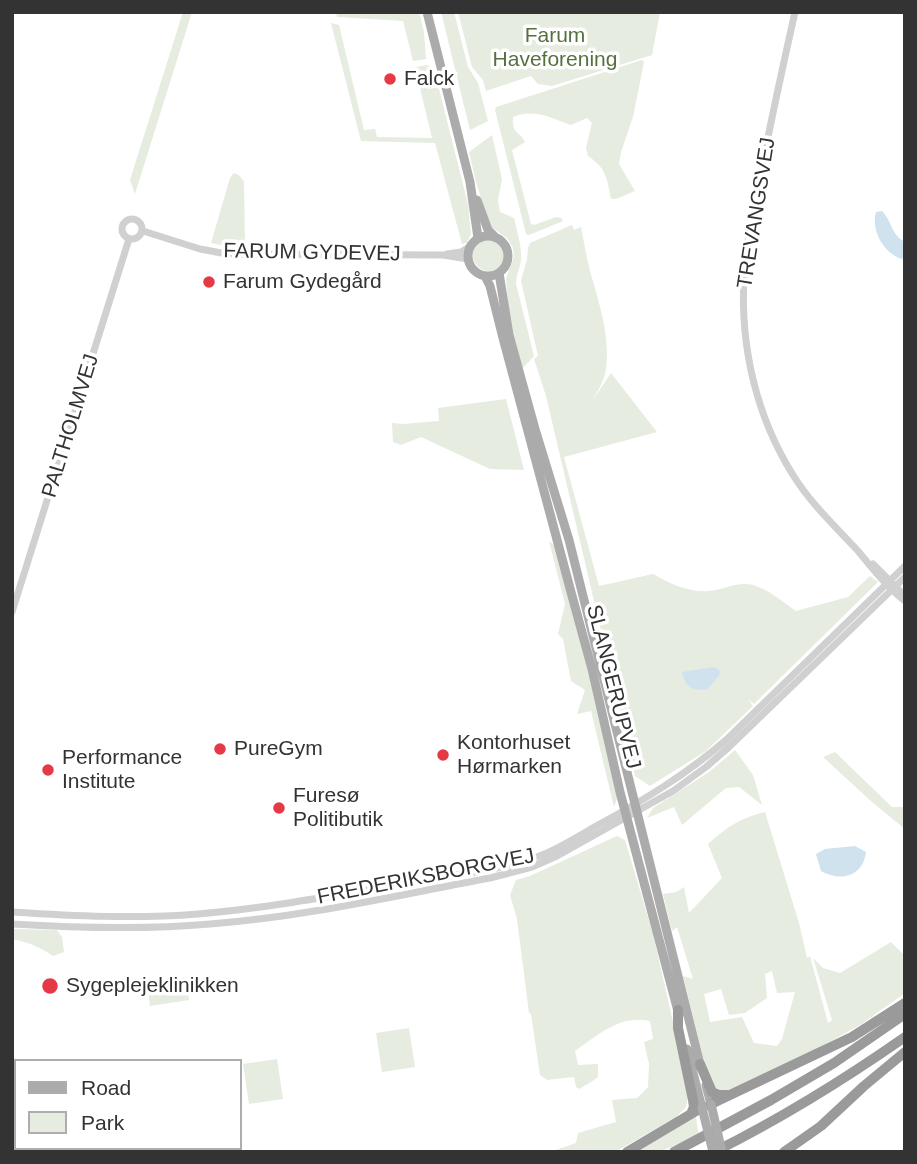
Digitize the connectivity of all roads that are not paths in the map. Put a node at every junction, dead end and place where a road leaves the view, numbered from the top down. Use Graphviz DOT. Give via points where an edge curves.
graph roads {
  1 [pos="427,12"];
  2 [pos="795,12"];
  3 [pos="470,182"];
  4 [pos="143,231"];
  5 [pos="495,237"];
  6 [pos="478,238"];
  7 [pos="129,239"];
  8 [pos="471,246"];
  9 [pos="443,255"];
  10 [pos="468,259"];
  11 [pos="499,273"];
  12 [pos="485,276"];
  13 [pos="905,566"];
  14 [pos="905,577"];
  15 [pos="891,585"];
  16 [pos="905,596"];
  17 [pos="905,601"];
  18 [pos="12,612"];
  19 [pos="631,811"];
  20 [pos="12,912"];
  21 [pos="12,924"];
  22 [pos="905,1003"];
  23 [pos="678,1010"];
  24 [pos="905,1014"];
  25 [pos="905,1037"];
  26 [pos="905,1052"];
  27 [pos="700,1065"];
  28 [pos="730,1095"];
  29 [pos="706,1106"];
  30 [pos="691,1114"];
  31 [pos="627,1152"];
  32 [pos="674,1152"];
  33 [pos="713,1152"];
  34 [pos="722,1152"];
  35 [pos="784,1152"];
  1 -- 3 [label="main road"];
  2 -- 15 [label="street, TREVANGSVEJ" via="746,254 744,323 751,369 760,405 793,475 815,506"];
  3 -- 5 [label="main road"];
  3 -- 6 [label="main road"];
  4 -- 7 [label="street" via="138,238"];
  4 -- 7 [label="street" via="138,220 128,220 122,230"];
  4 -- 9 [label="street, FARUM GYDEVEJ" via="226,254"];
  5 -- 6 [label="main road"];
  5 -- 11 [label="main road" via="508,252"];
  6 -- 8 [label="main road"];
  7 -- 18 [label="street, PALTHOLMVEJ"];
  8 -- 9 [label="street, FARUM GYDEVEJ"];
  8 -- 10 [label="main road"];
  9 -- 10 [label="street, FARUM GYDEVEJ"];
  10 -- 12 [label="main road" via="474,270"];
  11 -- 12 [label="main road"];
  11 -- 19 [label="main road, SLANGERUPVEJ" via="509,335 569,540"];
  12 -- 19 [label="main road, SLANGERUPVEJ"];
  13 -- 15 [label="street, FREDERIKSBORGVEJ"];
  14 -- 15 [label="street, FREDERIKSBORGVEJ"];
  15 -- 16 [label="street"];
  15 -- 17 [label="street"];
  15 -- 19 [label="street, FREDERIKSBORGVEJ" via="706,767 673,791"];
  19 -- 20 [label="street, FREDERIKSBORGVEJ" via="521,862 326,897 195,914"];
  19 -- 21 [label="street, FREDERIKSBORGVEJ" via="557,856 514,873 328,908 149,928"];
  19 -- 23 [label="main road, SLANGERUPVEJ"];
  19 -- 27 [label="main road, SLANGERUPVEJ" via="653,877"];
  22 -- 28 [label="highway" via="852,1037"];
  23 -- 29 [label="main road, SLANGERUPVEJ"];
  23 -- 30 [label="highway" via="694,1102"];
  24 -- 32 [label="highway" via="834,1063"];
  25 -- 33 [label="highway"];
  26 -- 35 [label="highway" via="815,1131"];
  27 -- 28 [label="highway" via="712,1092"];
  27 -- 29 [label="main road, SLANGERUPVEJ"];
  28 -- 29 [label="highway"];
  29 -- 30 [label="highway"];
  29 -- 33 [label="main road, bridge"];
  29 -- 34 [label="main road, bridge"];
  30 -- 31 [label="highway"];
}
